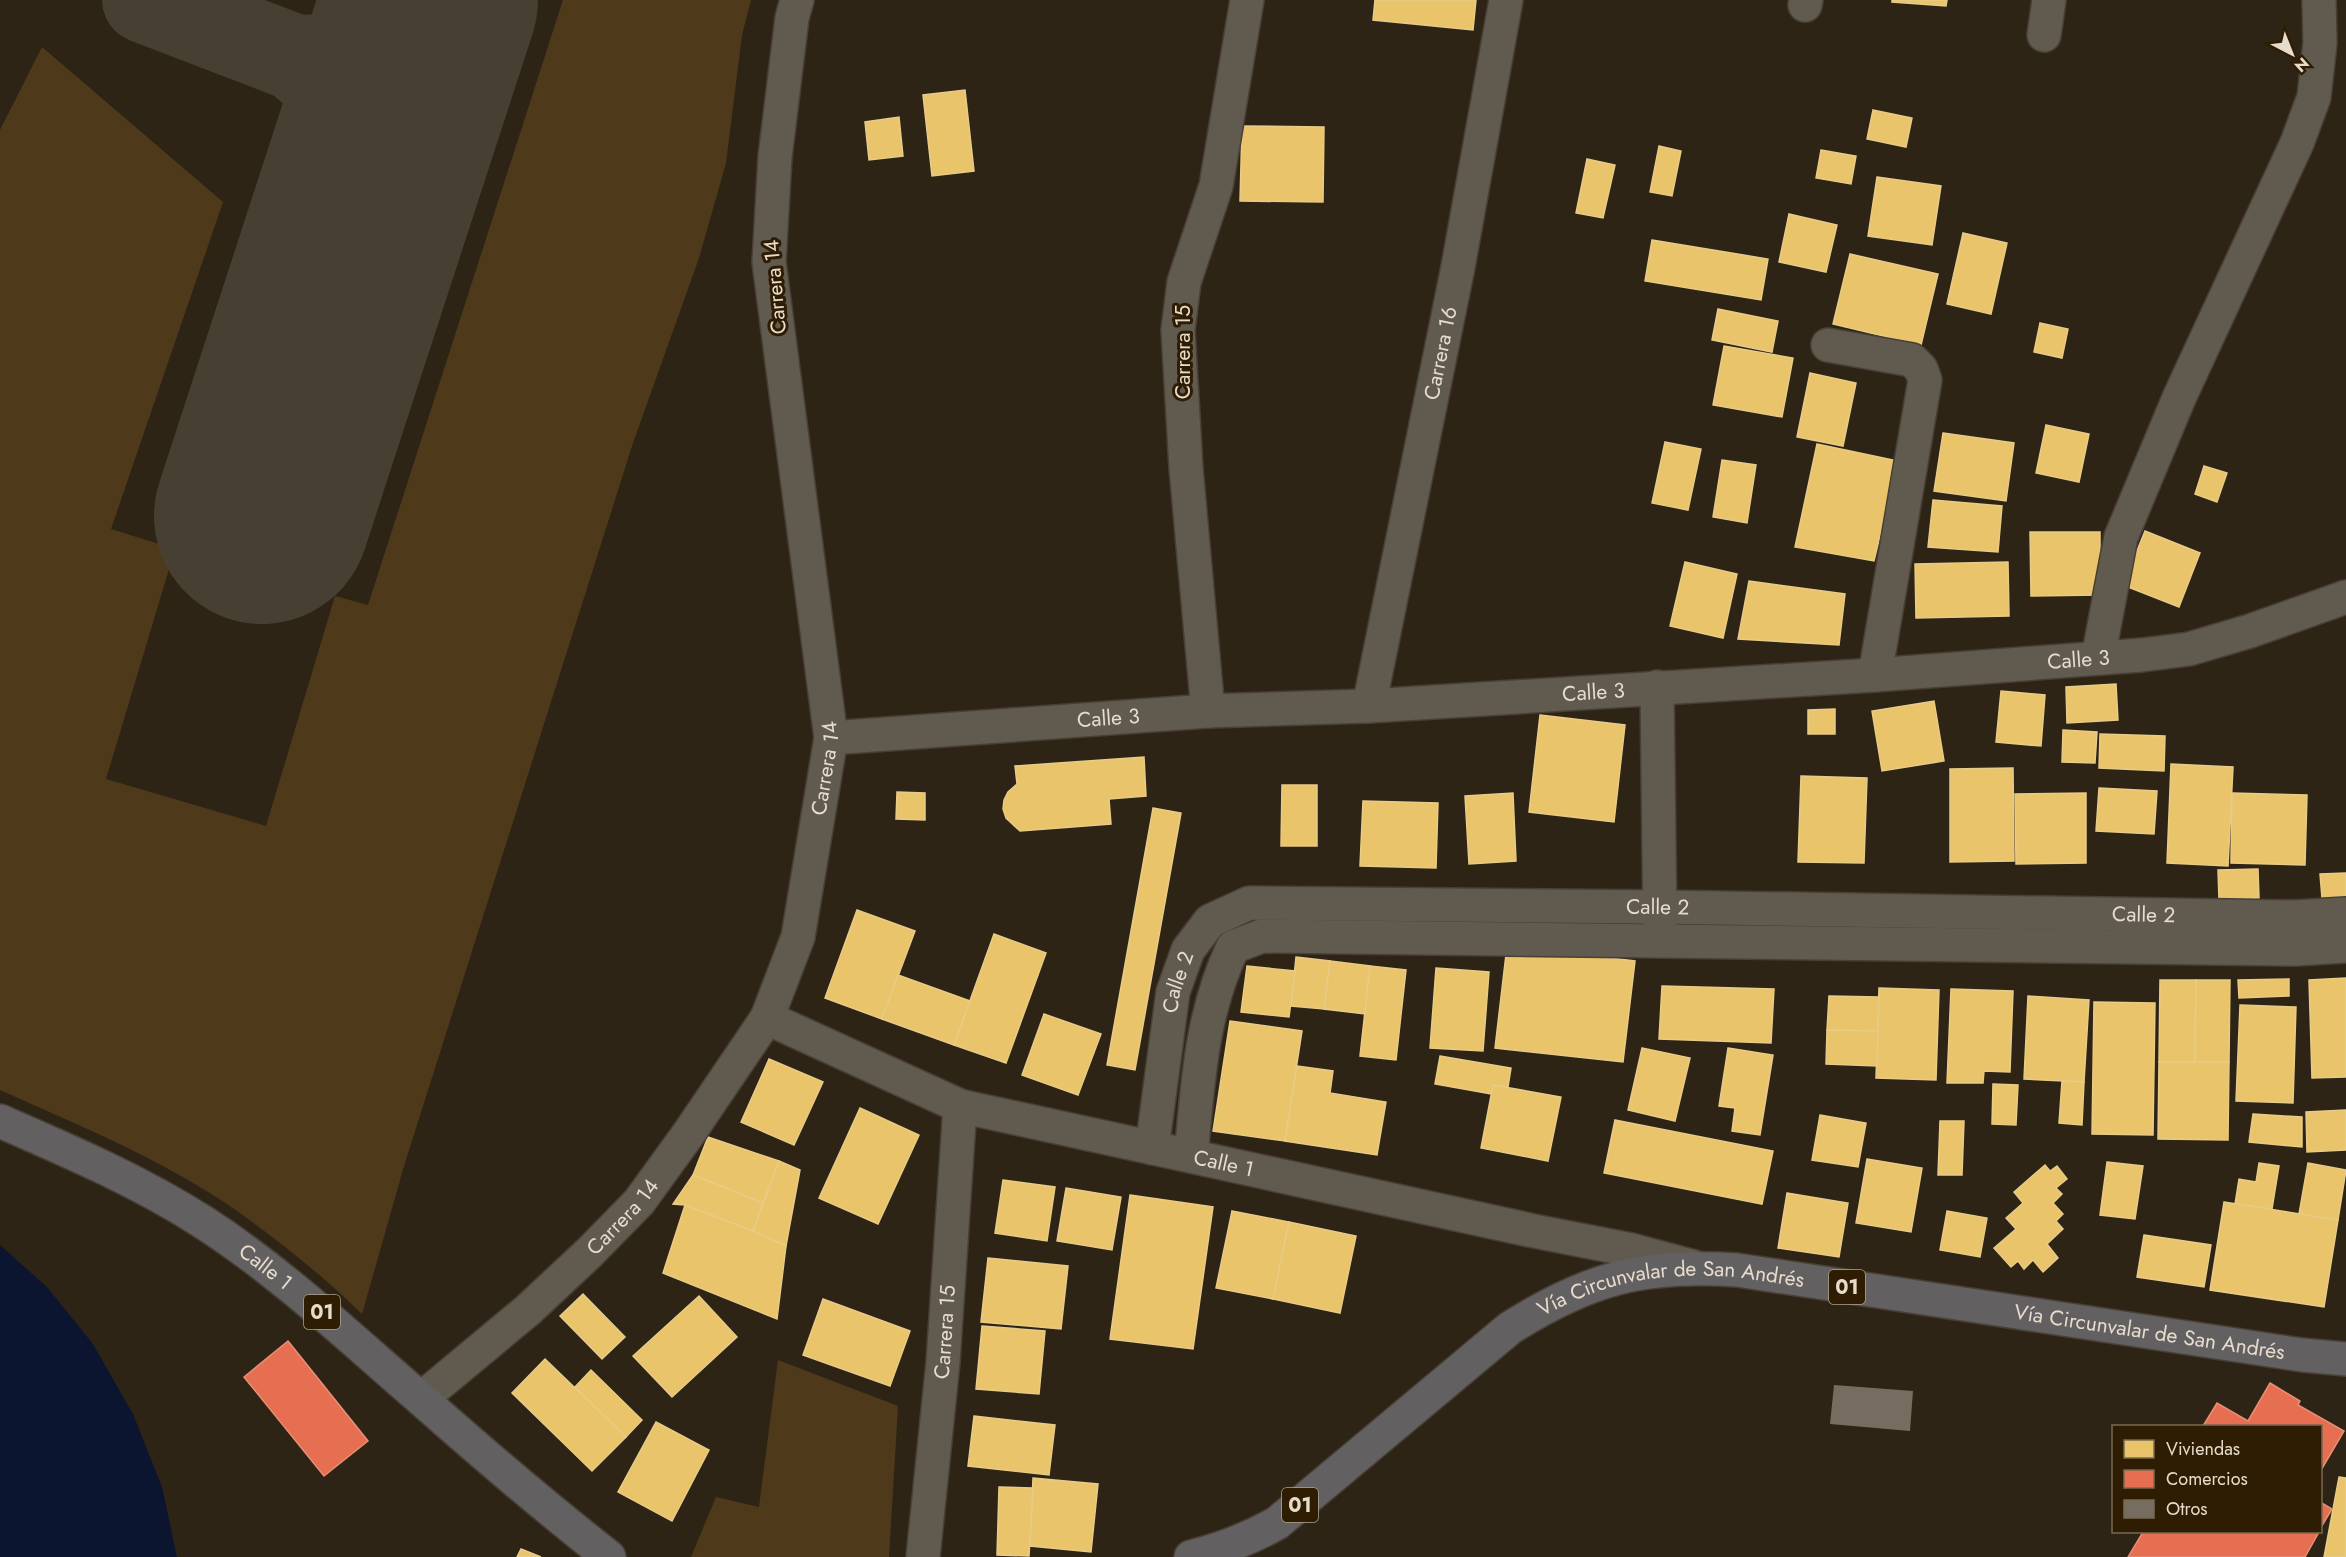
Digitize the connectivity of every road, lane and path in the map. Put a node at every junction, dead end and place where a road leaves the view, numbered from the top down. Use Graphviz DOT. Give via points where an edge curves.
graph roads {
  1 [pos="797,0"];
  2 [pos="1247,0"];
  3 [pos="1506,0"];
  4 [pos="2049,0"];
  5 [pos="2319,0"];
  6 [pos="2044,35"];
  7 [pos="1828,345"];
  8 [pos="2346,597"];
  9 [pos="2097,658"];
  10 [pos="1875,675"];
  11 [pos="1658,687"];
  12 [pos="1370,706"];
  13 [pos="1208,711"];
  14 [pos="831,738"];
  15 [pos="1659,907"];
  16 [pos="2346,914"];
  17 [pos="1210,921"];
  18 [pos="2295,933"];
  19 [pos="1660,941"];
  20 [pos="2346,946"];
  21 [pos="1233,947"];
  22 [pos="767,1018"];
  23 [pos="960,1106"];
  24 [pos="0,1120"];
  25 [pos="1152,1148"];
  26 [pos="1191,1156"];
  27 [pos="1694,1267"];
  28 [pos="2346,1359"];
  29 [pos="421,1400"];
  30 [pos="609,1557"];
  31 [pos="923,1557"];
  32 [pos="1191,1557"];
  1 -- 14 [label="street, Carrera 14" via="775,157 769,262"];
  2 -- 13 [label="street, Carrera 15" via="1216,186 1184,282 1178,330"];
  3 -- 12 [label="street, Carrera 16" via="1458,267"];
  4 -- 6 [label="street"];
  5 -- 9 [label="street" via="2320,43 2314,97 2121,537"];
  7 -- 10 [label="street" via="1912,360 1925,380"];
  8 -- 9 [label="street, Calle 3" via="2189,649"];
  9 -- 10 [label="street, Calle 3"];
  10 -- 11 [label="street, Calle 3"];
  11 -- 12 [label="street, Calle 3"];
  11 -- 15 [label="street"];
  12 -- 13 [label="street, Calle 3"];
  13 -- 14 [label="street, Calle 3"];
  14 -- 22 [label="street, Carrera 14" via="798,937"];
  15 -- 17 [label="street, Calle 2" via="1249,903"];
  15 -- 18 [label="street, Calle 2"];
  15 -- 19 [label="street"];
  16 -- 18 [label="street, Calle 2"];
  17 -- 21 [label="street"];
  17 -- 25 [label="street, Calle 2" via="1188,950 1173,992"];
  18 -- 19 [label="street, Calle 2"];
  18 -- 20 [label="street, Calle 2"];
  19 -- 21 [label="street, Calle 2" via="1262,936"];
  21 -- 26 [label="street, Calle 2" via="1218,978 1202,1045"];
  22 -- 23 [label="street, Calle 1"];
  22 -- 29 [label="street, Carrera 14" via="639,1202 528,1310"];
  23 -- 25 [label="street, Calle 1"];
  23 -- 31 [label="street, Carrera 15" via="943,1362"];
  24 -- 29 [label="highway, Calle 1 / 01" via="88,1159 203,1222 276,1274"];
  25 -- 26 [label="street, Calle 1"];
  26 -- 27 [label="street, Calle 1" via="1631,1250"];
  27 -- 28 [label="highway, Vía Circunvalar de San Andrés / 01" via="1737,1270"];
  27 -- 32 [label="highway, Vía Circunvalar de San Andrés / 01" via="1626,1275 1549,1304 1510,1328 1277,1523 1251,1538"];
  29 -- 30 [label="highway, Calle 1 / 01"];
}
